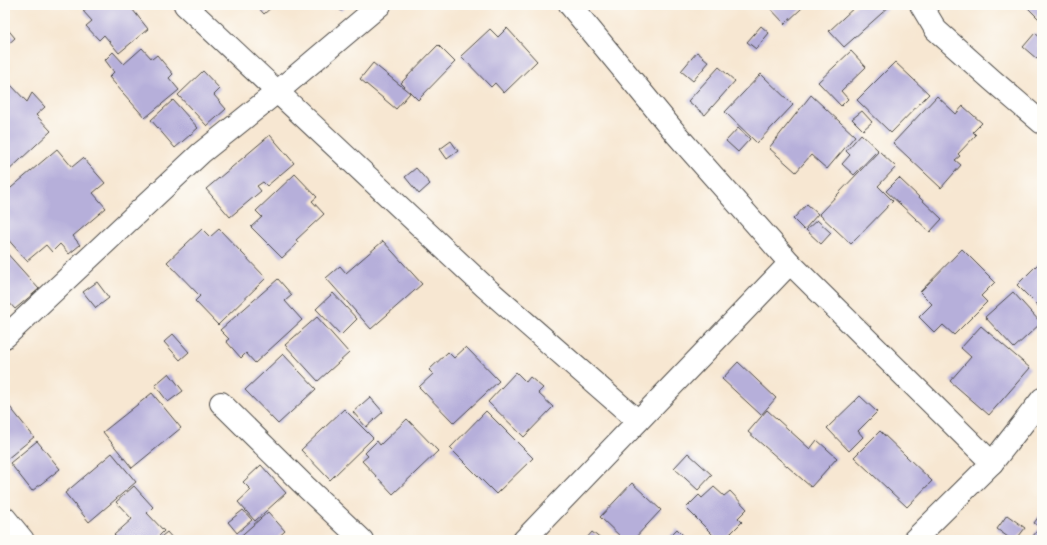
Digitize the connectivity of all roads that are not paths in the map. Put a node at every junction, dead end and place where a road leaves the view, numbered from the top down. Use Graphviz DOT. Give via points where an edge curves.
graph roads {
  1 [pos="185,5"];
  2 [pos="380,5"];
  3 [pos="570,5"];
  4 [pos="921,5"];
  5 [pos="277,92"];
  6 [pos="1042,123"];
  7 [pos="790,264"];
  8 [pos="5,337"];
  9 [pos="1042,399"];
  10 [pos="221,403"];
  11 [pos="638,421"];
  12 [pos="992,463"];
  13 [pos="5,518"];
  14 [pos="23,540"];
  15 [pos="362,540"];
  16 [pos="524,540"];
  17 [pos="914,540"];
  1 -- 5 [label="street"];
  2 -- 5 [label="street"];
  3 -- 7 [label="street" via="676,135"];
  4 -- 6 [label="street" via="936,30"];
  5 -- 8 [label="street" via="201,153"];
  5 -- 11 [label="street" via="485,287"];
  7 -- 11 [label="street"];
  7 -- 12 [label="street"];
  9 -- 12 [label="street"];
  10 -- 15 [label="street"];
  11 -- 16 [label="street"];
  12 -- 17 [label="street"];
  13 -- 14 [label="street"];
}
